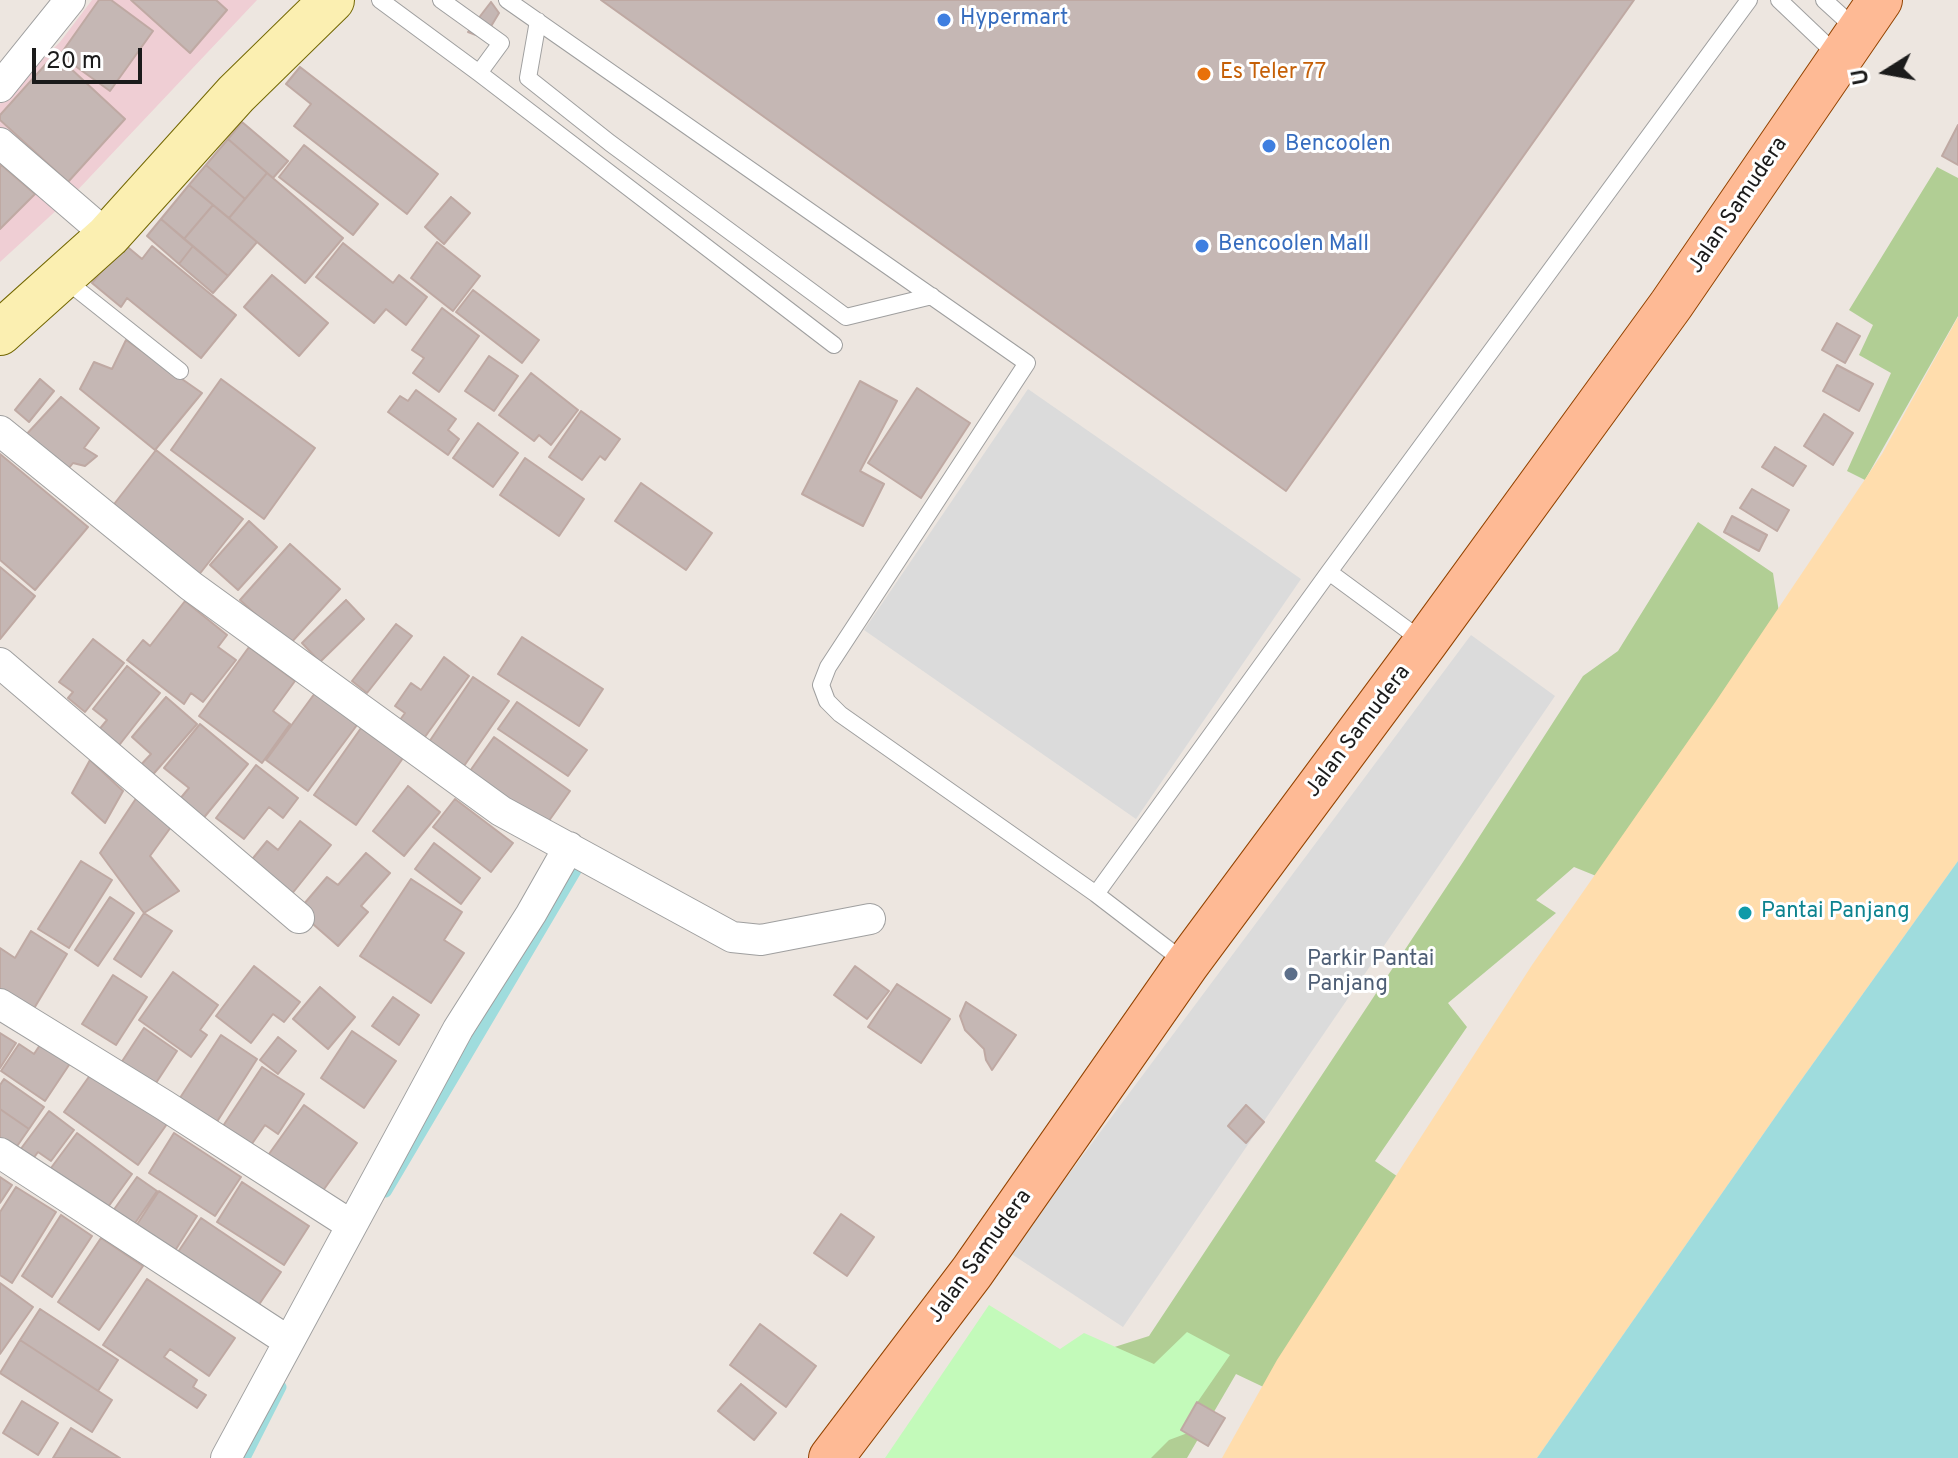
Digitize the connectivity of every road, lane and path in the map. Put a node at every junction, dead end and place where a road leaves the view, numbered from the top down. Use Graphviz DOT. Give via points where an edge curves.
graph roads {
  1 [pos="70,0"];
  2 [pos="332,0"];
  3 [pos="380,0"];
  4 [pos="441,0"];
  5 [pos="507,0"];
  6 [pos="1749,0"];
  7 [pos="1779,0"];
  8 [pos="1824,0"];
  9 [pos="538,21"];
  10 [pos="1860,30"];
  11 [pos="479,73"];
  12 [pos="0,87"];
  13 [pos="0,143"];
  14 [pos="108,236"];
  15 [pos="62,277"];
  16 [pos="932,296"];
  17 [pos="0,333"];
  18 [pos="834,345"];
  19 [pos="180,371"];
  20 [pos="0,431"];
  21 [pos="1329,572"];
  22 [pos="1425,643"];
  23 [pos="0,663"];
  24 [pos="569,847"];
  25 [pos="1096,894"];
  26 [pos="299,918"];
  27 [pos="870,919"];
  28 [pos="1187,964"];
  29 [pos="0,1004"];
  30 [pos="0,1153"];
  31 [pos="351,1225"];
  32 [pos="288,1341"];
  33 [pos="226,1458"];
  34 [pos="831,1458"];
  1 -- 12 [label="street"];
  2 -- 14 [label="street" via="236,94"];
  3 -- 11 [label="lane"];
  4 -- 11 [label="lane" via="501,43"];
  5 -- 9 [label="lane"];
  6 -- 21 [label="lane"];
  7 -- 10 [label="lane"];
  8 -- 10 [label="lane"];
  9 -- 16 [label="lane"];
  9 -- 16 [label="lane" via="528,78 846,317"];
  10 -- 22 [label="main road, Jalan Samudera" via="1671,305"];
  11 -- 18 [label="lane"];
  13 -- 14 [label="street"];
  14 -- 15 [label="street"];
  15 -- 17 [label="street"];
  15 -- 19 [label="lane"];
  16 -- 25 [label="lane" via="1027,363 821,685 840,714"];
  20 -- 24 [label="street" via="191,586 501,811"];
  21 -- 22 [label="lane"];
  21 -- 25 [label="lane"];
  22 -- 28 [label="main road, Jalan Samudera"];
  23 -- 26 [label="street"];
  24 -- 27 [label="street" via="732,937 761,940"];
  24 -- 31 [label="street" via="458,1029"];
  25 -- 28 [label="lane"];
  28 -- 34 [label="main road, Jalan Samudera" via="972,1272"];
  29 -- 31 [label="street"];
  30 -- 32 [label="street"];
  31 -- 32 [label="street"];
  32 -- 33 [label="street"];
}
